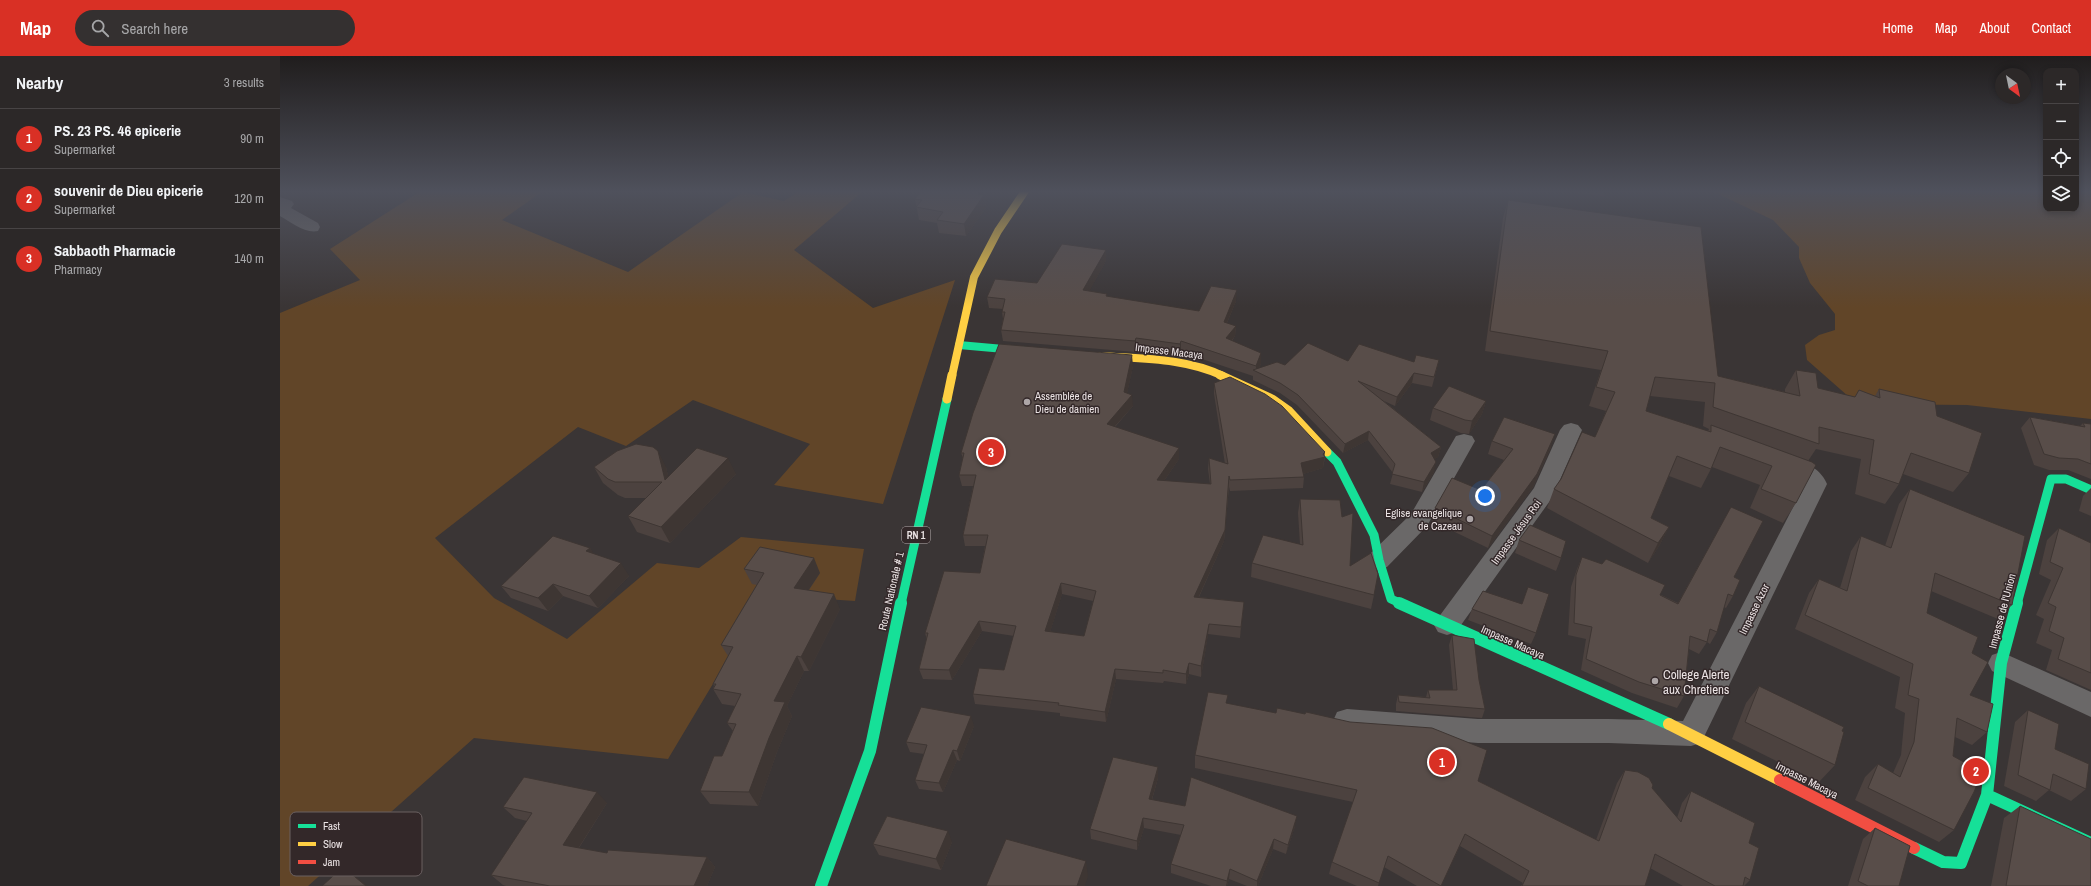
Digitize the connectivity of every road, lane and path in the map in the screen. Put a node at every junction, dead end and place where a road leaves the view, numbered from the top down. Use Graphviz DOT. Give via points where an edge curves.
graph roads {
  1 [pos="999,230"];
  2 [pos="959,345"];
  3 [pos="1036,351"];
  4 [pos="1091,356"];
  5 [pos="1571,430"];
  6 [pos="1464,441"];
  7 [pos="1765,458"];
  8 [pos="2091,490"];
  9 [pos="1379,560"];
  10 [pos="1447,625"];
  11 [pos="2000,663"];
  12 [pos="2091,705"];
  13 [pos="1346,721"];
  14 [pos="1691,734"];
  15 [pos="1987,795"];
  16 [pos="2091,843"];
  17 [pos="821,886"];
  1 -- 2 [label="street, Route Nationale # 1 / RN 1" via="974,277"];
  2 -- 3 [label="street"];
  2 -- 17 [label="street, Route Nationale # 1 / RN 1" via="887,664 870,751"];
  4 -- 9 [label="street, Impasse Macaya" via="1184,363 1204,367 1272,398 1289,411 1337,462 1374,535"];
  5 -- 10 [label="street, Impasse Jésus Roi" via="1544,492"];
  6 -- 9 [label="street" via="1419,520"];
  7 -- 14 [label="street, Impasse Azor" via="1809,474 1815,479 1816,484"];
  8 -- 11 [label="street, Impasse de l'Union" via="2060,477 2050,479"];
  9 -- 10 [label="street, Impasse Macaya" via="1391,599"];
  10 -- 14 [label="street, Impasse Macaya"];
  11 -- 12 [label="street"];
  11 -- 15 [label="street, Impasse de l'Union"];
  13 -- 14 [label="street" via="1478,731"];
  14 -- 15 [label="street, Impasse Macaya" via="1946,864 1961,863"];
  15 -- 16 [label="street"];
}
